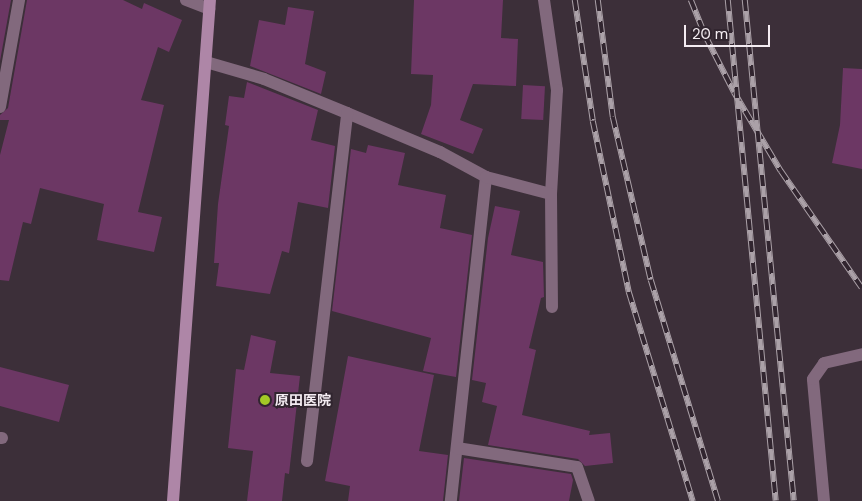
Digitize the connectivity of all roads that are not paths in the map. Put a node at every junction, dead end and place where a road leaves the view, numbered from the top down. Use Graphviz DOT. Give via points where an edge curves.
graph roads {
  1 [pos="19,0"];
  2 [pos="186,0"];
  3 [pos="544,0"];
  4 [pos="209,5"];
  5 [pos="206,62"];
  6 [pos="0,107"];
  7 [pos="347,113"];
  8 [pos="486,177"];
  9 [pos="551,194"];
  10 [pos="552,307"];
  11 [pos="862,354"];
  12 [pos="457,448"];
  13 [pos="307,461"];
  14 [pos="173,501"];
  15 [pos="451,501"];
  16 [pos="588,501"];
  17 [pos="824,501"];
  1 -- 6 [label="street"];
  2 -- 4 [label="street"];
  3 -- 9 [label="street" via="557,90"];
  4 -- 5 [label="street"];
  5 -- 7 [label="street" via="264,78"];
  5 -- 14 [label="street"];
  7 -- 8 [label="street" via="440,152"];
  7 -- 13 [label="street"];
  8 -- 9 [label="street"];
  8 -- 12 [label="street"];
  9 -- 10 [label="street"];
  11 -- 17 [label="street" via="824,363 813,379"];
  12 -- 15 [label="street"];
  12 -- 16 [label="street" via="577,467"];
}
